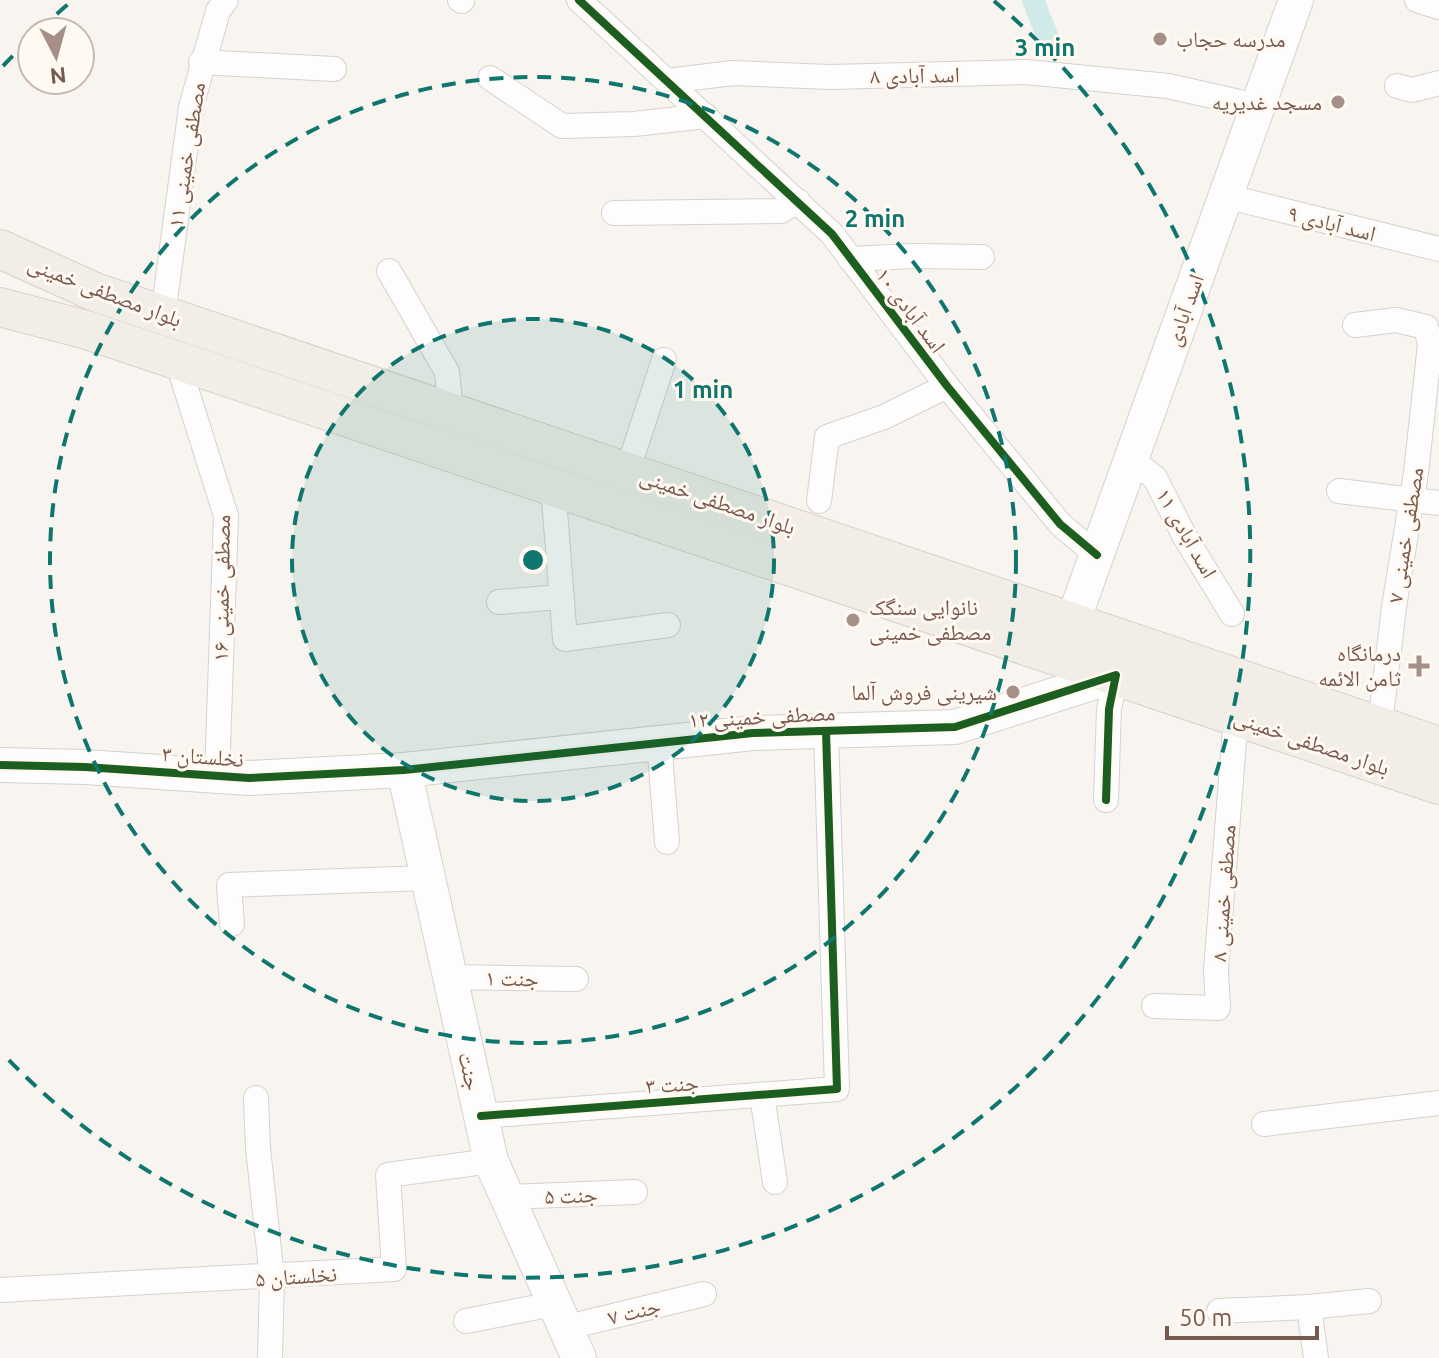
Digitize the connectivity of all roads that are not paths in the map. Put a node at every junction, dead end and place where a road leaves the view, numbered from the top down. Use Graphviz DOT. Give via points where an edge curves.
graph roads {
  1 [pos="226,0"];
  2 [pos="579,0"];
  3 [pos="1296,0"];
  4 [pos="1417,0"];
  5 [pos="1439,7"];
  6 [pos="201,62"];
  7 [pos="334,69"];
  8 [pos="490,78"];
  9 [pos="667,81"];
  10 [pos="1439,83"];
  11 [pos="1397,86"];
  12 [pos="1257,106"];
  13 [pos="706,116"];
  14 [pos="1225,196"];
  15 [pos="798,201"];
  16 [pos="614,213"];
  17 [pos="0,249"];
  18 [pos="1439,249"];
  19 [pos="982,257"];
  20 [pos="850,259"];
  21 [pos="389,271"];
  22 [pos="0,307"];
  23 [pos="163,315"];
  24 [pos="1355,325"];
  25 [pos="1434,346"];
  26 [pos="177,360"];
  27 [pos="664,360"];
  28 [pos="947,386"];
  29 [pos="451,412"];
  30 [pos="1131,459"];
  31 [pos="628,469"];
  32 [pos="553,486"];
  33 [pos="682,489"];
  34 [pos="1339,491"];
  35 [pos="1412,499"];
  36 [pos="819,501"];
  37 [pos="1439,503"];
  38 [pos="669,525"];
  39 [pos="1097,555"];
  40 [pos="561,597"];
  41 [pos="499,602"];
  42 [pos="1232,614"];
  43 [pos="1073,621"];
  44 [pos="668,625"];
  45 [pos="1060,655"];
  46 [pos="1116,675"];
  47 [pos="1236,716"];
  48 [pos="1380,725"];
  49 [pos="826,731"];
  50 [pos="659,741"];
  51 [pos="1439,746"];
  52 [pos="0,765"];
  53 [pos="404,770"];
  54 [pos="217,776"];
  55 [pos="1439,785"];
  56 [pos="1106,800"];
  57 [pos="667,842"];
  58 [pos="427,878"];
  59 [pos="232,924"];
  60 [pos="448,977"];
  61 [pos="576,979"];
  62 [pos="1154,1006"];
  63 [pos="762,1095"];
  64 [pos="256,1098"];
  65 [pos="1439,1103"];
  66 [pos="481,1116"];
  67 [pos="1264,1124"];
  68 [pos="491,1161"];
  69 [pos="775,1182"];
  70 [pos="635,1192"];
  71 [pos="507,1197"];
  72 [pos="272,1278"];
  73 [pos="0,1290"];
  74 [pos="704,1294"];
  75 [pos="1369,1301"];
  76 [pos="1309,1307"];
  77 [pos="1219,1311"];
  78 [pos="466,1321"];
  79 [pos="565,1330"];
  80 [pos="270,1358"];
  81 [pos="1316,1358"];
  1 -- 6 [label="street, مصطفی خمینی ۱۱"];
  2 -- 9 [label="street, اسد آبادی ۱۰"];
  3 -- 12 [label="street, اسد آبادی"];
  4 -- 5 [label="street"];
  6 -- 7 [label="street"];
  6 -- 23 [label="street, مصطفی خمینی ۱۱"];
  8 -- 13 [label="street" via="562,126"];
  9 -- 12 [label="street, اسد آبادی ۸" via="733,73 830,77 1026,72 1168,86"];
  9 -- 13 [label="street, اسد آبادی ۱۰"];
  10 -- 11 [label="street" via="1412,90"];
  12 -- 14 [label="street, اسد آبادی"];
  13 -- 15 [label="street, اسد آبادی ۱۰"];
  14 -- 18 [label="street, اسد آبادی ۹"];
  14 -- 30 [label="street, اسد آبادی"];
  15 -- 16 [label="street" via="781,211"];
  15 -- 20 [label="street, اسد آبادی ۱۰"];
  17 -- 23 [label="main road, بلوار مصطفی خمینی" via="95,292"];
  19 -- 20 [label="street"];
  20 -- 28 [label="street, اسد آبادی ۱۰"];
  21 -- 29 [label="street" via="447,372"];
  22 -- 26 [label="main road, بلوار مصطفی خمینی"];
  23 -- 29 [label="main road, بلوار مصطفی خمینی"];
  24 -- 25 [label="street" via="1396,320 1426,327"];
  25 -- 35 [label="street, مصطفی خمینی ۷"];
  26 -- 32 [label="main road, بلوار مصطفی خمینی"];
  26 -- 54 [label="street, مصطفی خمینی ۱۶" via="226,516"];
  27 -- 31 [label="street"];
  28 -- 36 [label="street" via="827,437"];
  28 -- 39 [label="street, اسد آبادی ۱۰" via="1060,524"];
  29 -- 31 [label="main road, بلوار مصطفی خمینی"];
  30 -- 39 [label="street, اسد آبادی"];
  30 -- 42 [label="street, اسد آبادی ۱۱" via="1155,478"];
  31 -- 33 [label="main road, بلوار مصطفی خمینی"];
  32 -- 38 [label="main road, بلوار مصطفی خمینی"];
  32 -- 40 [label="street"];
  33 -- 38 [label="main road"];
  33 -- 43 [label="main road, بلوار مصطفی خمینی"];
  34 -- 35 [label="street"];
  35 -- 37 [label="street"];
  35 -- 48 [label="street, مصطفی خمینی ۷"];
  38 -- 45 [label="main road, بلوار مصطفی خمینی"];
  39 -- 43 [label="street, اسد آبادی"];
  40 -- 41 [label="street"];
  40 -- 44 [label="street" via="565,639"];
  43 -- 45 [label="main road"];
  43 -- 48 [label="main road, بلوار مصطفی خمینی"];
  45 -- 46 [label="main road, بلوار مصطفی خمینی"];
  46 -- 47 [label="main road, بلوار مصطفی خمینی"];
  46 -- 49 [label="street, مصطفی خمینی ۱۲" via="955,727"];
  46 -- 56 [label="street" via="1109,709"];
  47 -- 55 [label="main road, بلوار مصطفی خمینی"];
  47 -- 62 [label="street, مصطفی خمینی ۸" via="1216,970 1218,1008"];
  48 -- 51 [label="main road, بلوار مصطفی خمینی"];
  49 -- 50 [label="street, مصطفی خمینی ۱۲"];
  49 -- 63 [label="street, جنت ۳" via="837,1089"];
  50 -- 53 [label="street, مصطفی خمینی ۱۲"];
  50 -- 57 [label="street"];
  52 -- 54 [label="street, نخلستان ۳"];
  53 -- 54 [label="street, نخلستان ۳"];
  53 -- 58 [label="street, جنت"];
  58 -- 59 [label="street" via="229,885"];
  58 -- 60 [label="street, جنت"];
  60 -- 61 [label="street, جنت ۱"];
  60 -- 66 [label="street, جنت"];
  63 -- 66 [label="street, جنت ۳"];
  63 -- 69 [label="street"];
  64 -- 72 [label="street"];
  65 -- 67 [label="street"];
  66 -- 68 [label="street, جنت"];
  68 -- 71 [label="street, جنت"];
  68 -- 72 [label="street, نخلستان ۵" via="388,1175 394,1269"];
  70 -- 71 [label="street, جنت ۵"];
  71 -- 79 [label="street, جنت"];
  72 -- 73 [label="street, نخلستان ۵"];
  72 -- 80 [label="street"];
  74 -- 79 [label="street, جنت ۷"];
  75 -- 76 [label="street"];
  76 -- 77 [label="street"];
  76 -- 81 [label="street"];
  78 -- 79 [label="street, جنت ۷"];
}
